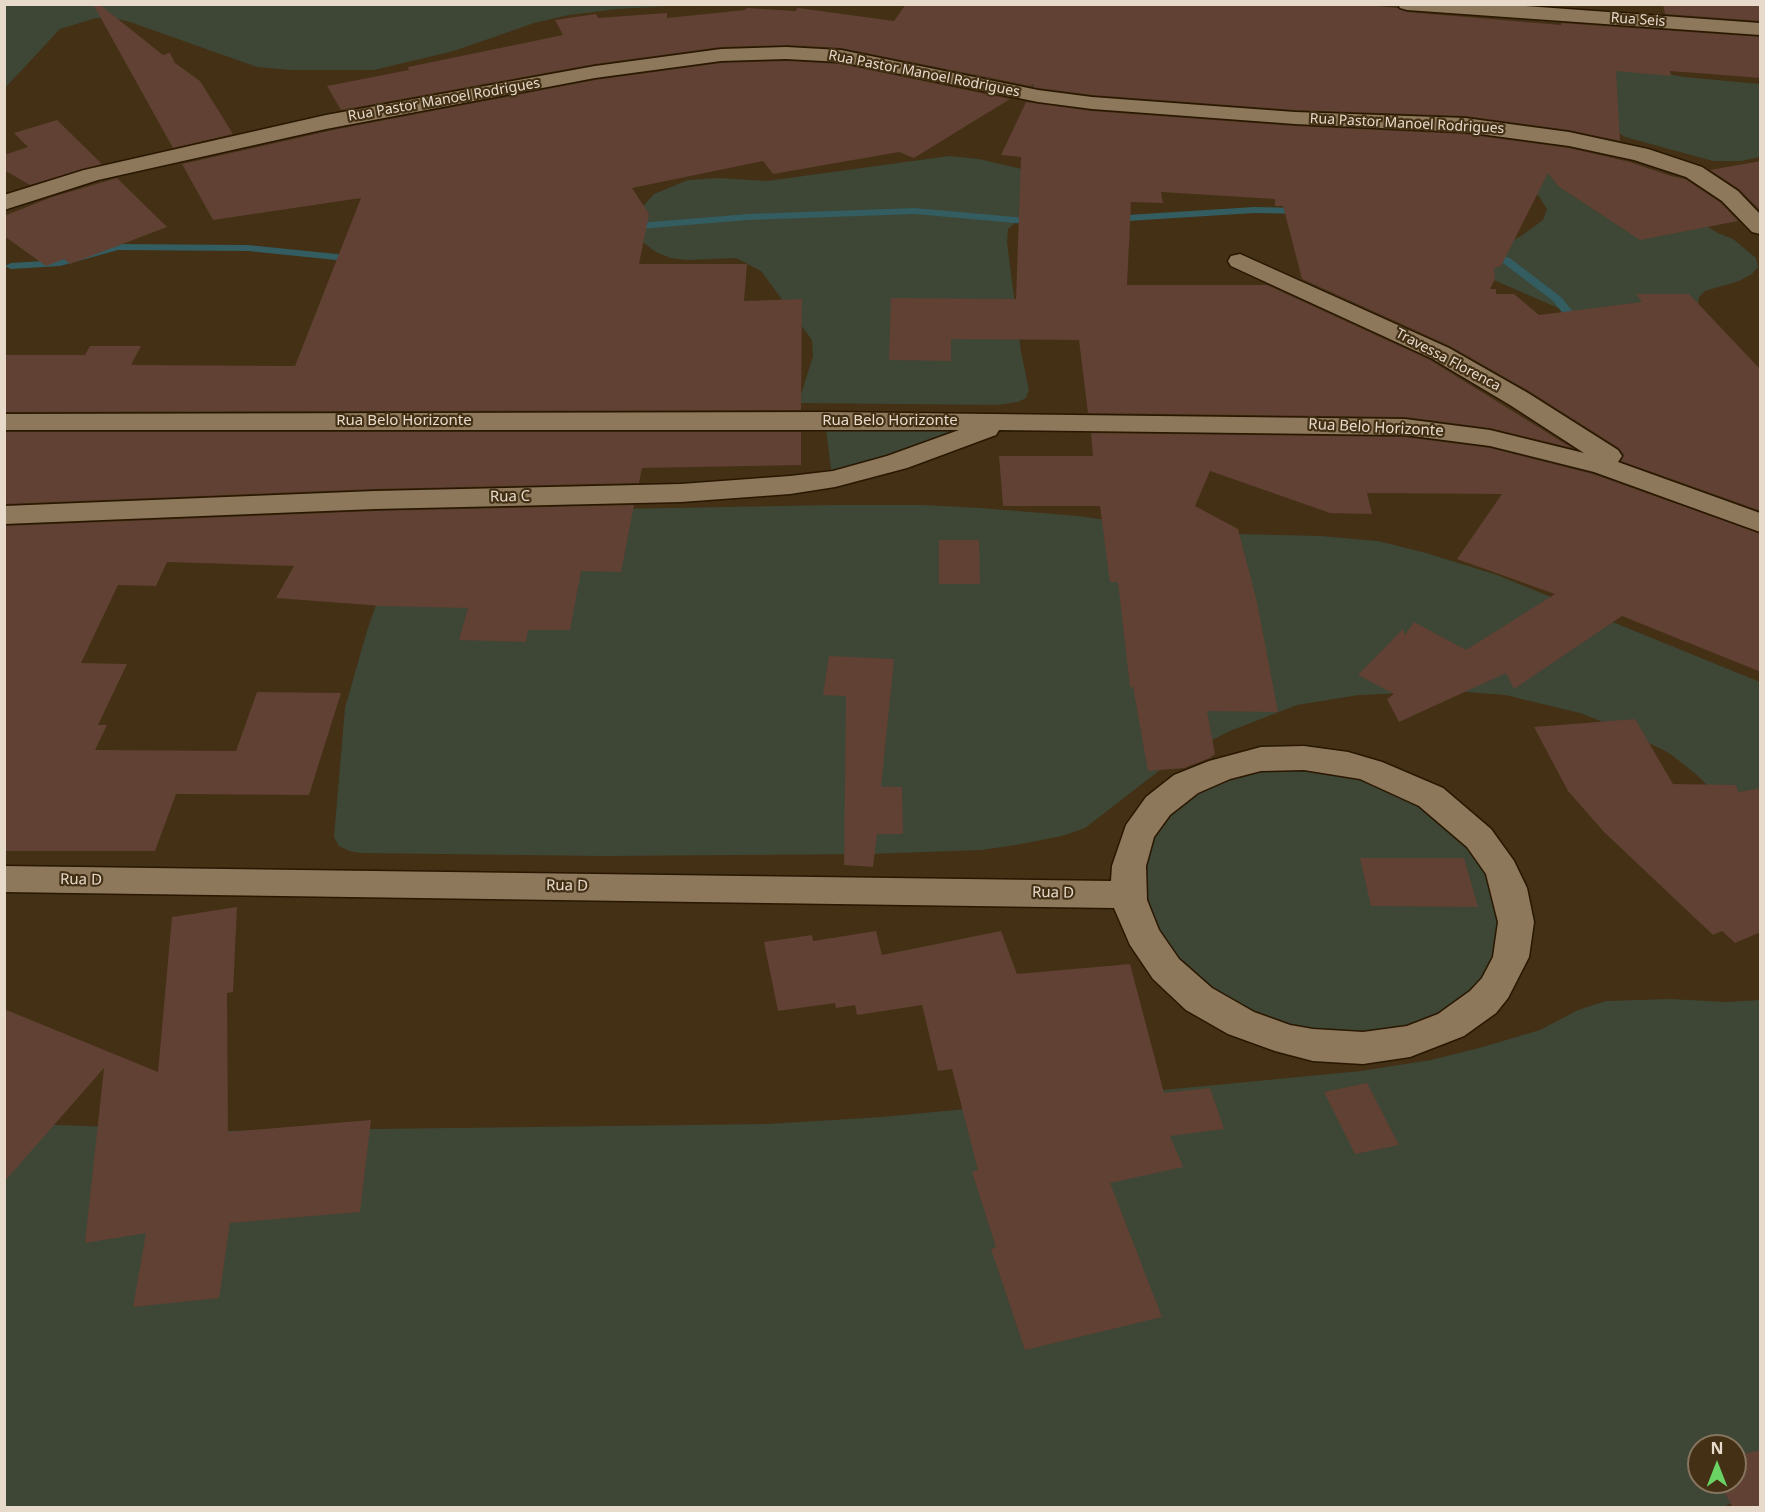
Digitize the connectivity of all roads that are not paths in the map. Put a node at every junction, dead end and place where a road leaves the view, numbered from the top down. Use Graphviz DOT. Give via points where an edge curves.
graph roads {
  1 [pos="1407,4"];
  2 [pos="1761,29"];
  3 [pos="4,203"];
  4 [pos="1761,227"];
  5 [pos="1240,261"];
  6 [pos="4,422"];
  7 [pos="1006,422"];
  8 [pos="1645,480"];
  9 [pos="4,515"];
  10 [pos="1761,523"];
  11 [pos="4,879"];
  12 [pos="1129,895"];
  1 -- 2 [label="street, Rua Seis"];
  3 -- 4 [label="street, Rua Pastor Manoel Rodrigues" via="93,175 326,122 595,72 721,55 786,52 863,60 1038,96 1092,103 1295,118 1456,124 1569,139 1640,154 1694,172 1730,196"];
  5 -- 8 [label="street, Travessa Florenca" via="1414,339 1472,370"];
  6 -- 7 [label="street, Rua Belo Horizonte"];
  7 -- 8 [label="street, Rua Belo Horizonte" via="1405,427 1532,446"];
  7 -- 9 [label="street, Rua C" via="897,462 835,479 790,485 681,493"];
  8 -- 10 [label="street, Rua Belo Horizonte"];
  11 -- 12 [label="street, Rua D"];
  12 -- 12 [label="street" via="1135,918 1153,952 1199,999 1264,1033 1338,1047 1363,1048 1410,1041 1468,1014 1489,995 1504,973 1511,957 1516,922 1502,870 1479,838 1448,810 1431,797 1391,778 1348,764 1304,758 1241,763 1203,775 1171,794 1138,834 1129,866"];
}
